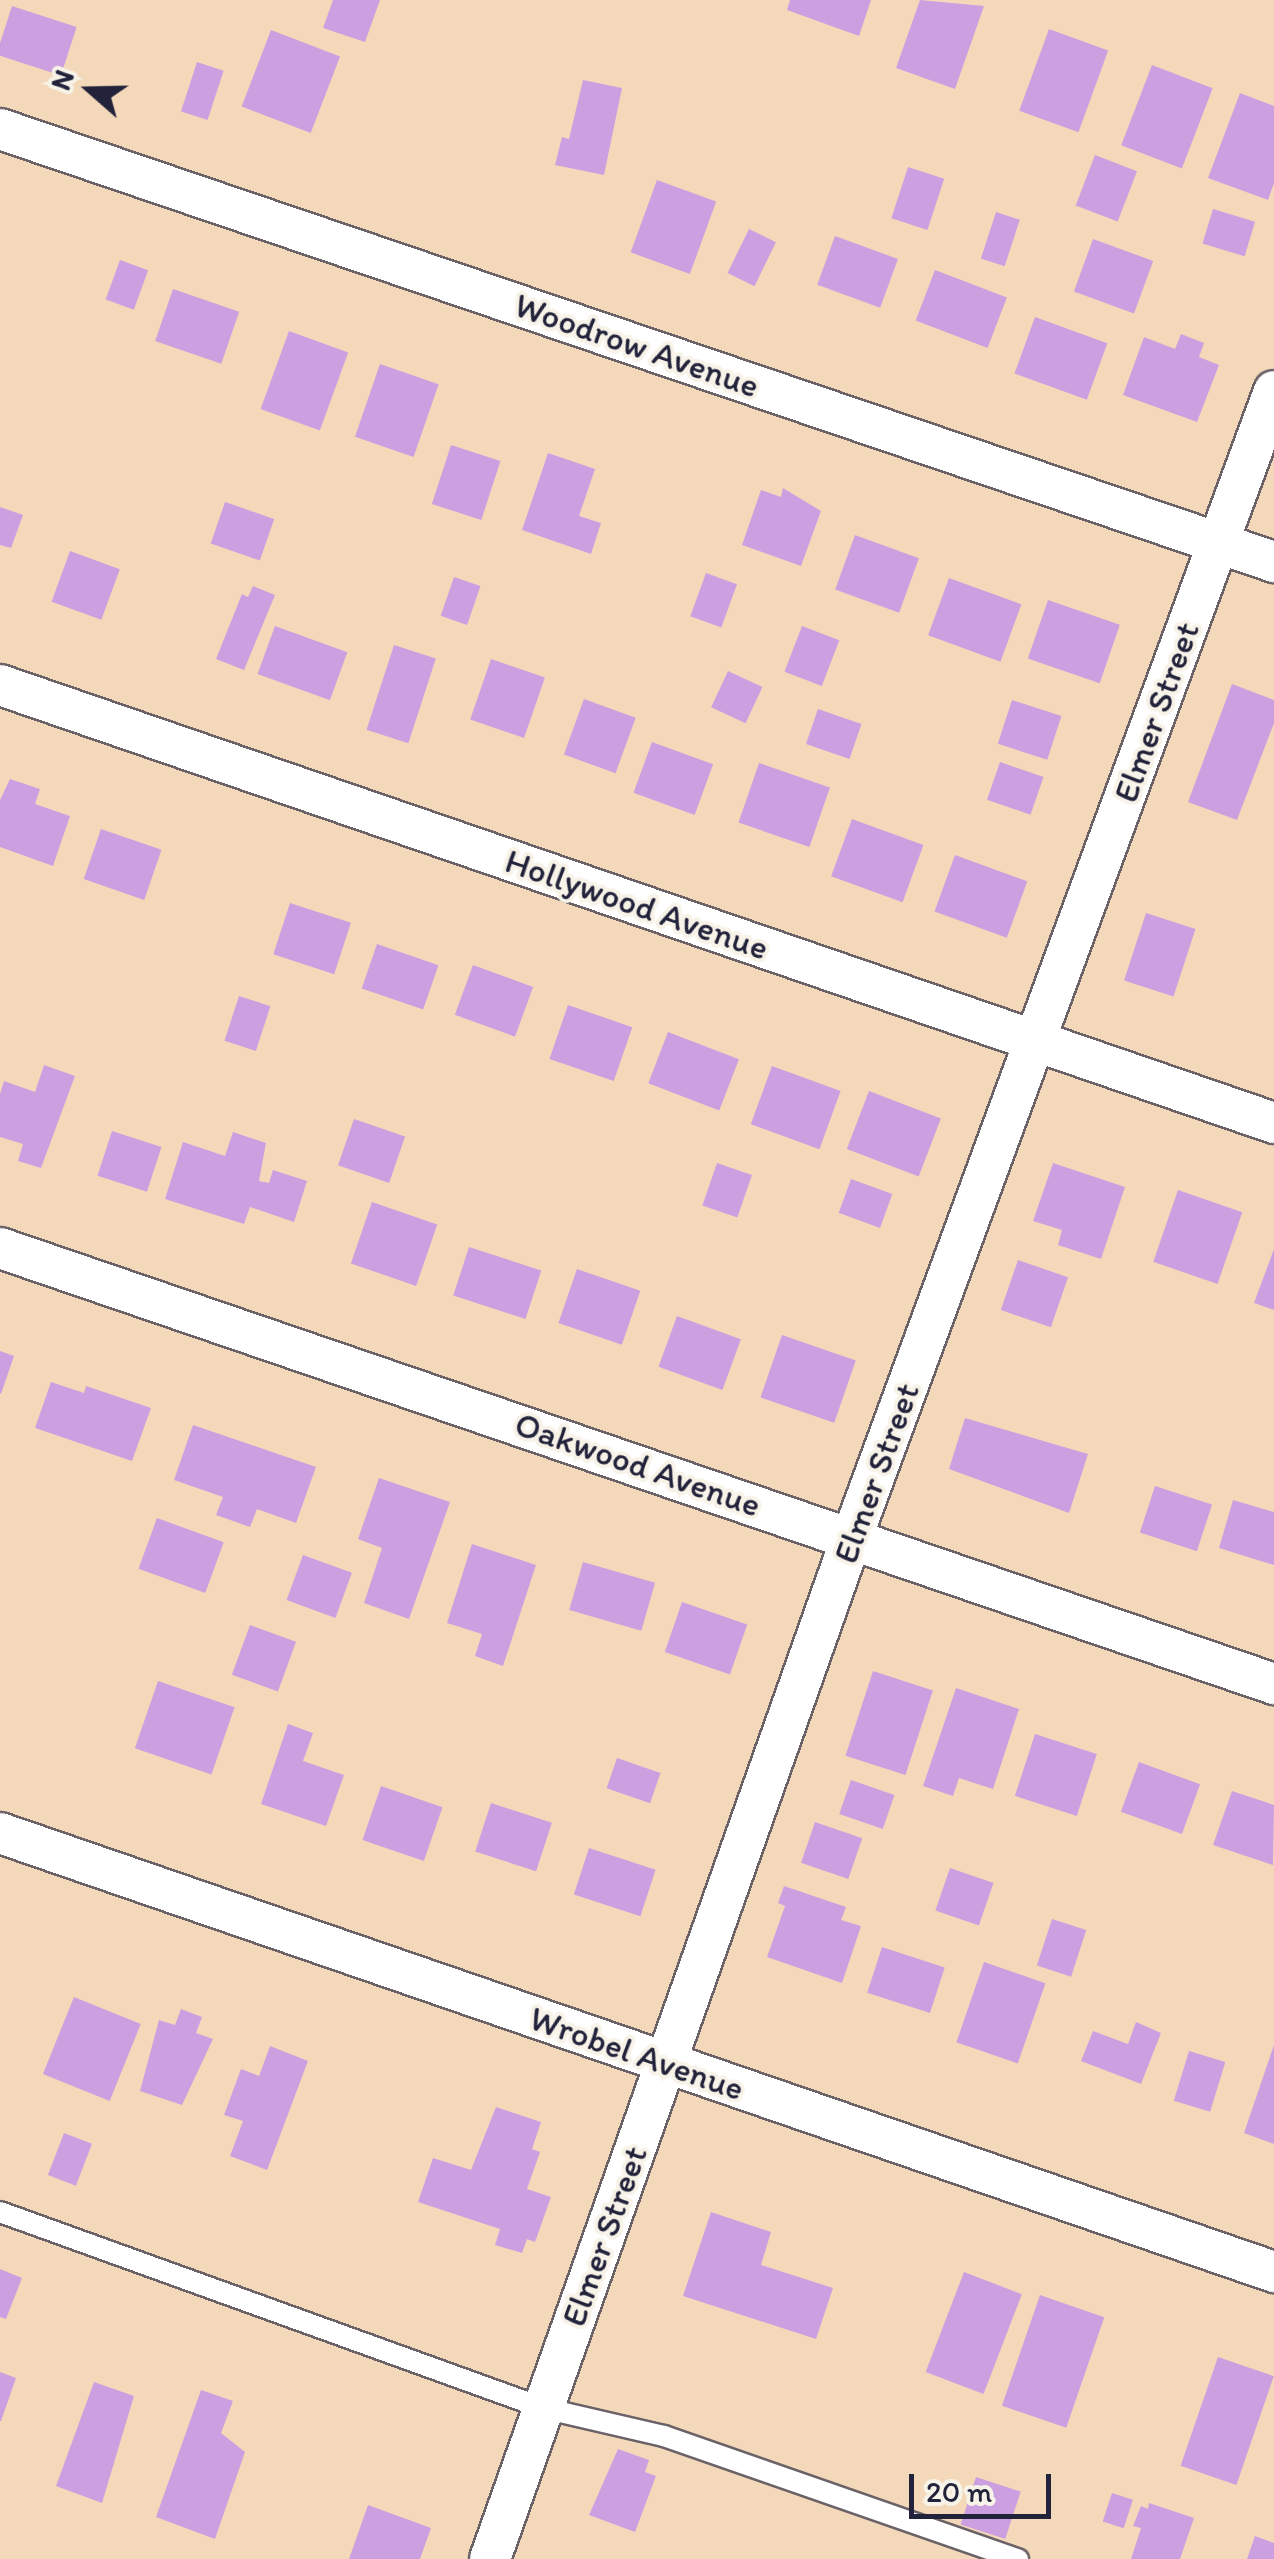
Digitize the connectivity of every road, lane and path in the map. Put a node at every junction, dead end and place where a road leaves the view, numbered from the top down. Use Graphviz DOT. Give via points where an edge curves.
graph roads {
  1 [pos="0,129"];
  2 [pos="1274,390"];
  3 [pos="1218,542"];
  4 [pos="1274,562"];
  5 [pos="0,685"];
  6 [pos="1036,1041"];
  7 [pos="1274,1123"];
  8 [pos="0,1248"];
  9 [pos="852,1537"];
  10 [pos="1274,1684"];
  11 [pos="0,1833"];
  12 [pos="666,2063"];
  13 [pos="0,2212"];
  14 [pos="1274,2272"];
  15 [pos="543,2408"];
  16 [pos="490,2559"];
  17 [pos="1018,2559"];
  1 -- 3 [label="street, Woodrow Avenue"];
  2 -- 3 [label="street, Elmer Street"];
  3 -- 4 [label="street, Woodrow Avenue"];
  3 -- 6 [label="street, Elmer Street"];
  5 -- 6 [label="street, Hollywood Avenue"];
  6 -- 7 [label="street, Hollywood Avenue"];
  6 -- 9 [label="street, Elmer Street"];
  8 -- 9 [label="street, Oakwood Avenue"];
  9 -- 10 [label="street, Oakwood Avenue"];
  9 -- 12 [label="street, Elmer Street"];
  11 -- 12 [label="street, Wrobel Avenue"];
  12 -- 14 [label="street, Wrobel Avenue"];
  12 -- 15 [label="street, Elmer Street"];
  13 -- 15 [label="lane"];
  15 -- 16 [label="street, Elmer Street"];
  15 -- 17 [label="lane" via="664,2436"];
}
